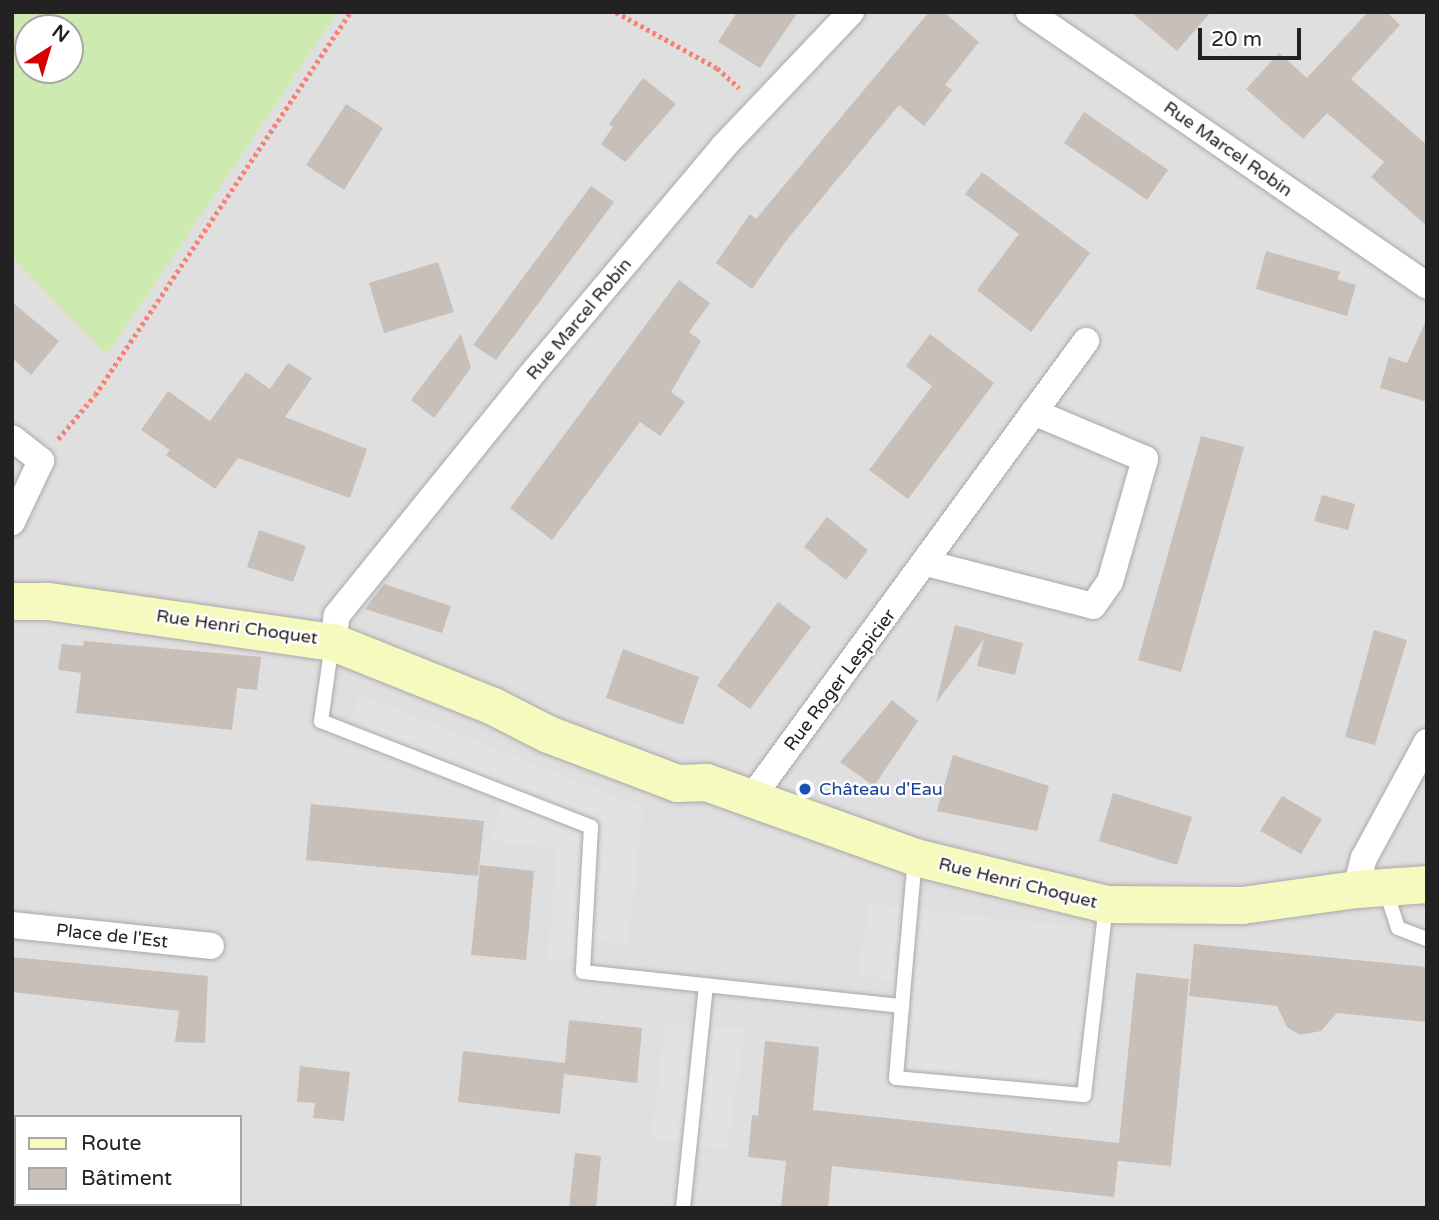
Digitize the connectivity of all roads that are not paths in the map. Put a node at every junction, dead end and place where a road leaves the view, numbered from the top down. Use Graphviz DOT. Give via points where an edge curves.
graph roads {
  1 [pos="851,12"];
  2 [pos="1029,12"];
  3 [pos="1427,286"];
  4 [pos="1086,341"];
  5 [pos="1034,412"];
  6 [pos="12,438"];
  7 [pos="12,522"];
  8 [pos="926,563"];
  9 [pos="12,601"];
  10 [pos="332,642"];
  11 [pos="1427,742"];
  12 [pos="753,796"];
  13 [pos="915,857"];
  14 [pos="1427,884"];
  15 [pos="1371,888"];
  16 [pos="1106,904"];
  17 [pos="12,925"];
  18 [pos="1427,939"];
  19 [pos="211,946"];
  20 [pos="706,987"];
  21 [pos="902,1006"];
  22 [pos="682,1208"];
  1 -- 10 [label="street, Rue Marcel Robin" via="761,108 527,380 337,615"];
  2 -- 3 [label="street, Rue Marcel Robin"];
  4 -- 5 [label="street, Rue Roger Lespicier"];
  5 -- 8 [label="street, Rue Roger Lespicier"];
  5 -- 8 [label="street" via="1145,459 1110,582 1093,606"];
  6 -- 7 [label="street" via="41,461"];
  8 -- 12 [label="street, Rue Roger Lespicier"];
  9 -- 10 [label="street, Rue Henri Choquet" via="48,601"];
  10 -- 12 [label="street, Rue Henri Choquet" via="493,706 536,710 682,763 706,782"];
  10 -- 20 [label="lane" via="321,720 591,827 583,972"];
  11 -- 15 [label="street" via="1364,858"];
  12 -- 13 [label="street, Rue Henri Choquet"];
  13 -- 16 [label="street, Rue Henri Choquet"];
  13 -- 21 [label="lane"];
  14 -- 15 [label="street, Rue Henri Choquet"];
  15 -- 16 [label="street, Rue Henri Choquet" via="1242,905"];
  15 -- 18 [label="lane" via="1398,928"];
  16 -- 21 [label="lane" via="1084,1095 896,1078"];
  17 -- 19 [label="street, Place de l'Est"];
  20 -- 21 [label="lane"];
  20 -- 22 [label="lane"];
}
